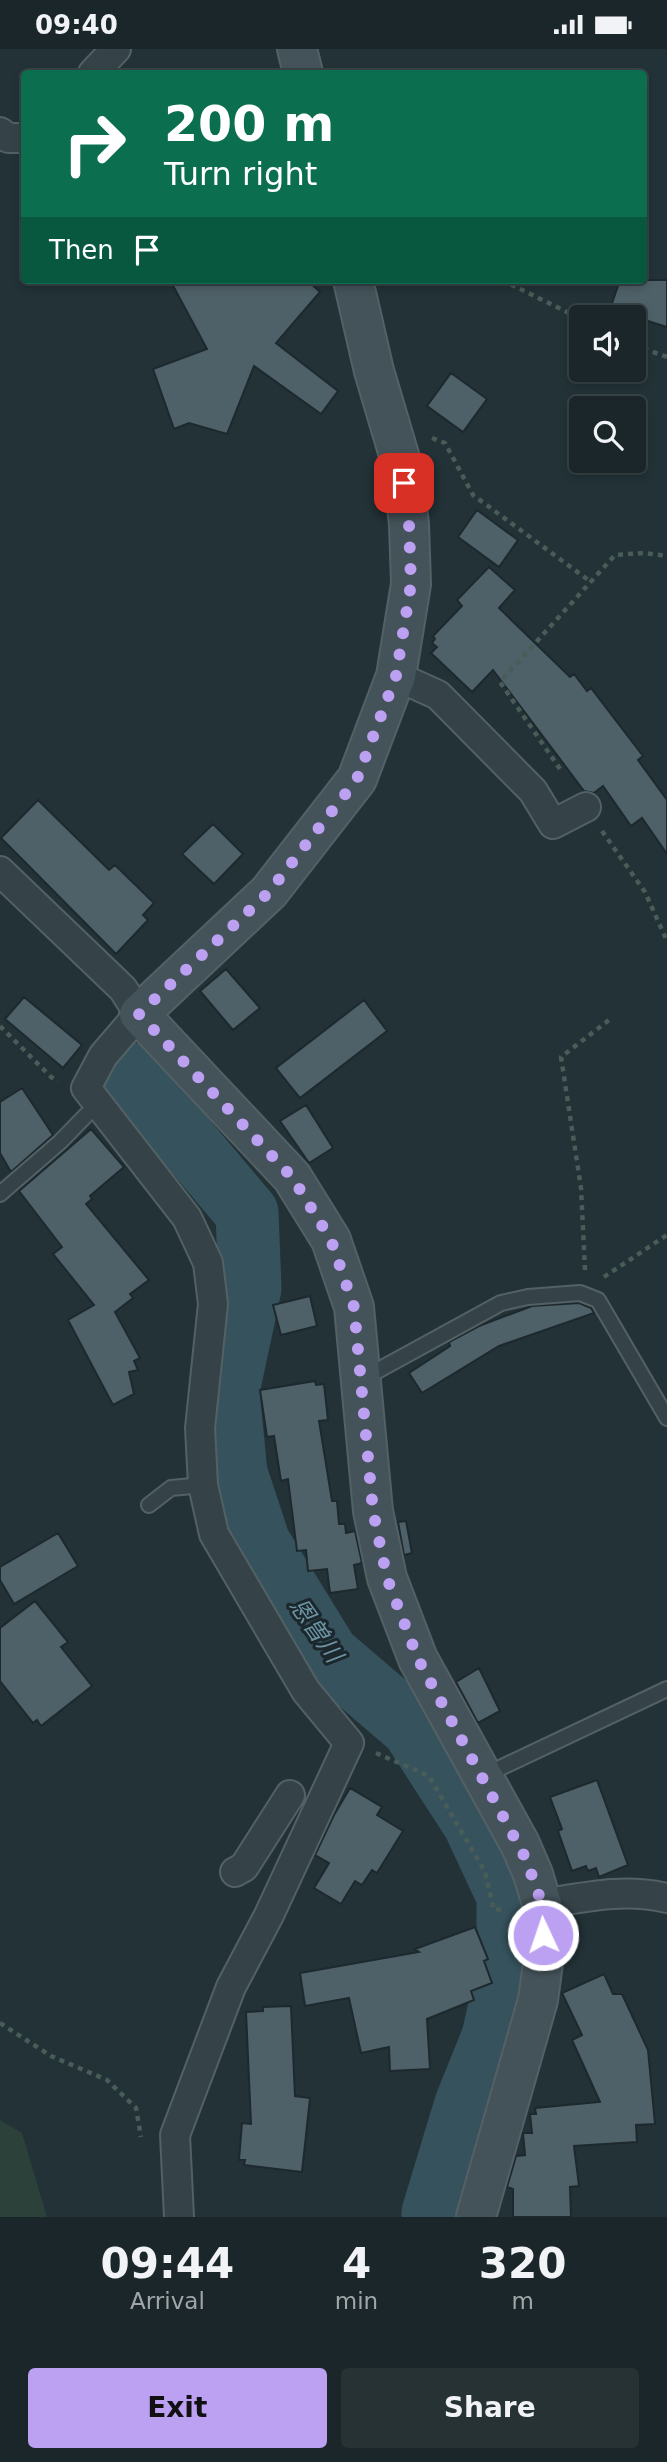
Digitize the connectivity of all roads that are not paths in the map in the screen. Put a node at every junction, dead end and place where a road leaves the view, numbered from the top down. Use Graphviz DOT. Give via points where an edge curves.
graph roads {
  1 [pos="116,49"];
  2 [pos="297,49"];
  3 [pos="96,70"];
  4 [pos="302,70"];
  5 [pos="0,132"];
  6 [pos="21,138"];
  7 [pos="354,284"];
  8 [pos="396,676"];
  9 [pos="586,807"];
  10 [pos="0,871"];
  11 [pos="139,1014"];
  12 [pos="91,1096"];
  13 [pos="0,1194"];
  14 [pos="360,1380"];
  15 [pos="667,1418"];
  16 [pos="202,1485"];
  17 [pos="149,1505"];
  18 [pos="667,1689"];
  19 [pos="482,1777"];
  20 [pos="290,1795"];
  21 [pos="235,1872"];
  22 [pos="667,1898"];
  23 [pos="542,1904"];
  24 [pos="179,2217"];
  25 [pos="476,2217"];
  1 -- 3 [label="street"];
  2 -- 4 [label="street"];
  5 -- 6 [label="street" via="8,138"];
  7 -- 8 [label="street" via="401,462 409,524 411,584"];
  8 -- 9 [label="street" via="438,695 533,791 553,824"];
  8 -- 11 [label="street" via="357,779 269,892"];
  10 -- 11 [label="street" via="123,989"];
  11 -- 12 [label="street" via="103,1056"];
  11 -- 14 [label="street" via="292,1177 331,1240 354,1307"];
  12 -- 13 [label="lane" via="60,1142"];
  12 -- 16 [label="street" via="187,1218 208,1263 213,1304 200,1428"];
  14 -- 15 [label="lane" via="501,1303 584,1290 598,1300"];
  14 -- 19 [label="street" via="373,1511 387,1578 418,1659"];
  16 -- 17 [label="lane" via="170,1488"];
  16 -- 24 [label="street" via="214,1534 306,1691 349,1743 231,1987 175,2135"];
  18 -- 19 [label="lane"];
  19 -- 23 [label="street" via="520,1844"];
  20 -- 21 [label="street" via="244,1867"];
  22 -- 23 [label="street" via="620,1892"];
  23 -- 25 [label="street" via="538,2000"];
}
